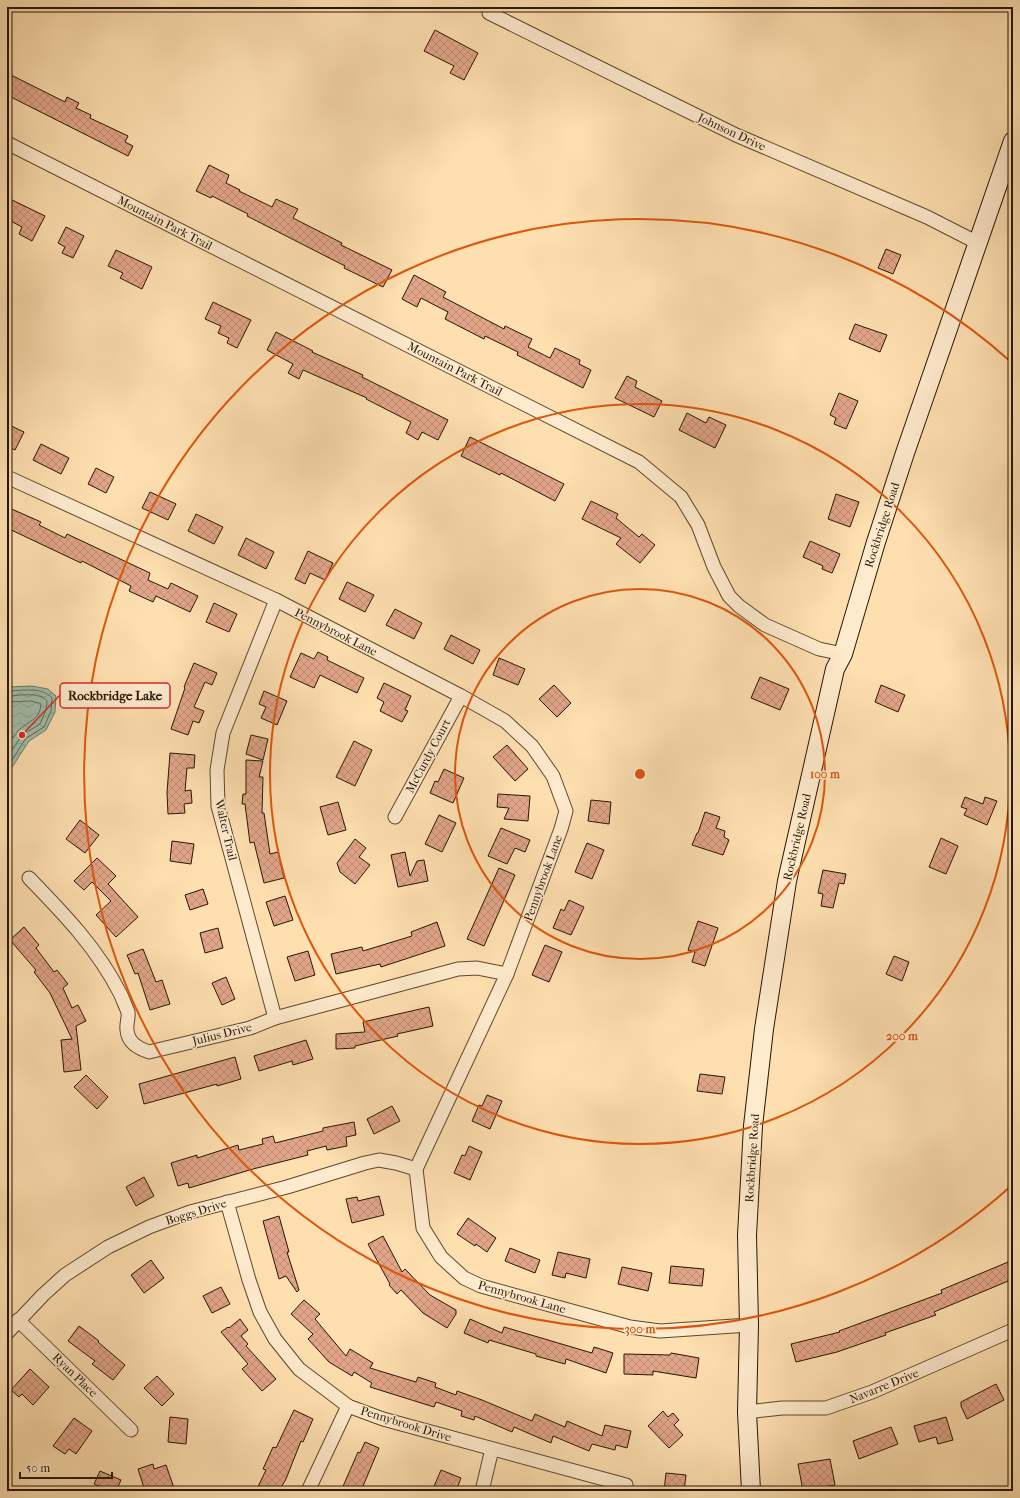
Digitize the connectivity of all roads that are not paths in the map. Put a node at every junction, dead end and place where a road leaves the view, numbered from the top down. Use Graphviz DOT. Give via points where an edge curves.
graph roads {
  1 [pos="489,13"];
  2 [pos="1013,141"];
  3 [pos="7,143"];
  4 [pos="978,243"];
  5 [pos="7,477"];
  6 [pos="276,600"];
  7 [pos="843,654"];
  8 [pos="461,696"];
  9 [pos="395,817"];
  10 [pos="29,878"];
  11 [pos="507,974"];
  12 [pos="275,1018"];
  13 [pos="416,1169"];
  14 [pos="227,1202"];
  15 [pos="18,1320"];
  16 [pos="749,1325"];
  17 [pos="1013,1330"];
  18 [pos="7,1333"];
  19 [pos="348,1406"];
  20 [pos="747,1412"];
  21 [pos="131,1430"];
  22 [pos="492,1449"];
  23 [pos="308,1491"];
  24 [pos="482,1491"];
  25 [pos="626,1491"];
  26 [pos="751,1491"];
  1 -- 4 [label="street, Johnson Drive" via="736,135 927,217"];
  2 -- 4 [label="main road, Rockbridge Road"];
  3 -- 7 [label="street, Mountain Park Trail" via="639,462 681,497 698,525 714,567 729,596 739,606 766,625 819,649"];
  4 -- 7 [label="main road, Rockbridge Road" via="886,512"];
  5 -- 6 [label="street, Pennybrook Lane"];
  6 -- 8 [label="street, Pennybrook Lane"];
  6 -- 12 [label="street, Walter Trail" via="223,733 217,770 218,806"];
  7 -- 16 [label="main road, Rockbridge Road" via="835,670 787,881 764,1029 753,1126 747,1235"];
  8 -- 9 [label="street, McCurdy Court"];
  8 -- 11 [label="street, Pennybrook Lane" via="505,721 532,746 553,776 566,811"];
  10 -- 12 [label="street, Julius Drive" via="85,938 108,972 128,1012 127,1031 132,1043 139,1049 149,1052 250,1028"];
  11 -- 12 [label="street, Julius Drive" via="477,968 458,969"];
  11 -- 13 [label="street, Pennybrook Lane"];
  13 -- 14 [label="street, Boggs Drive" via="379,1160"];
  13 -- 16 [label="street, Pennybrook Lane" via="423,1228 441,1257 464,1278 481,1286 630,1328 660,1331"];
  14 -- 15 [label="street, Boggs Drive" via="149,1227 108,1247 65,1275"];
  14 -- 19 [label="street, Pennybrook Drive" via="260,1312 275,1339 299,1369"];
  15 -- 18 [label="street, Boggs Drive"];
  15 -- 21 [label="street, Ryan Place"];
  16 -- 20 [label="main road, Rockbridge Road"];
  17 -- 20 [label="street, Navarre Drive" via="872,1392 826,1408 782,1408"];
  19 -- 22 [label="street, Pennybrook Drive" via="383,1419"];
  19 -- 23 [label="street"];
  20 -- 26 [label="main road, Rockbridge Road"];
  22 -- 24 [label="street"];
  22 -- 25 [label="street, Pennybrook Drive" via="626,1485"];
}
